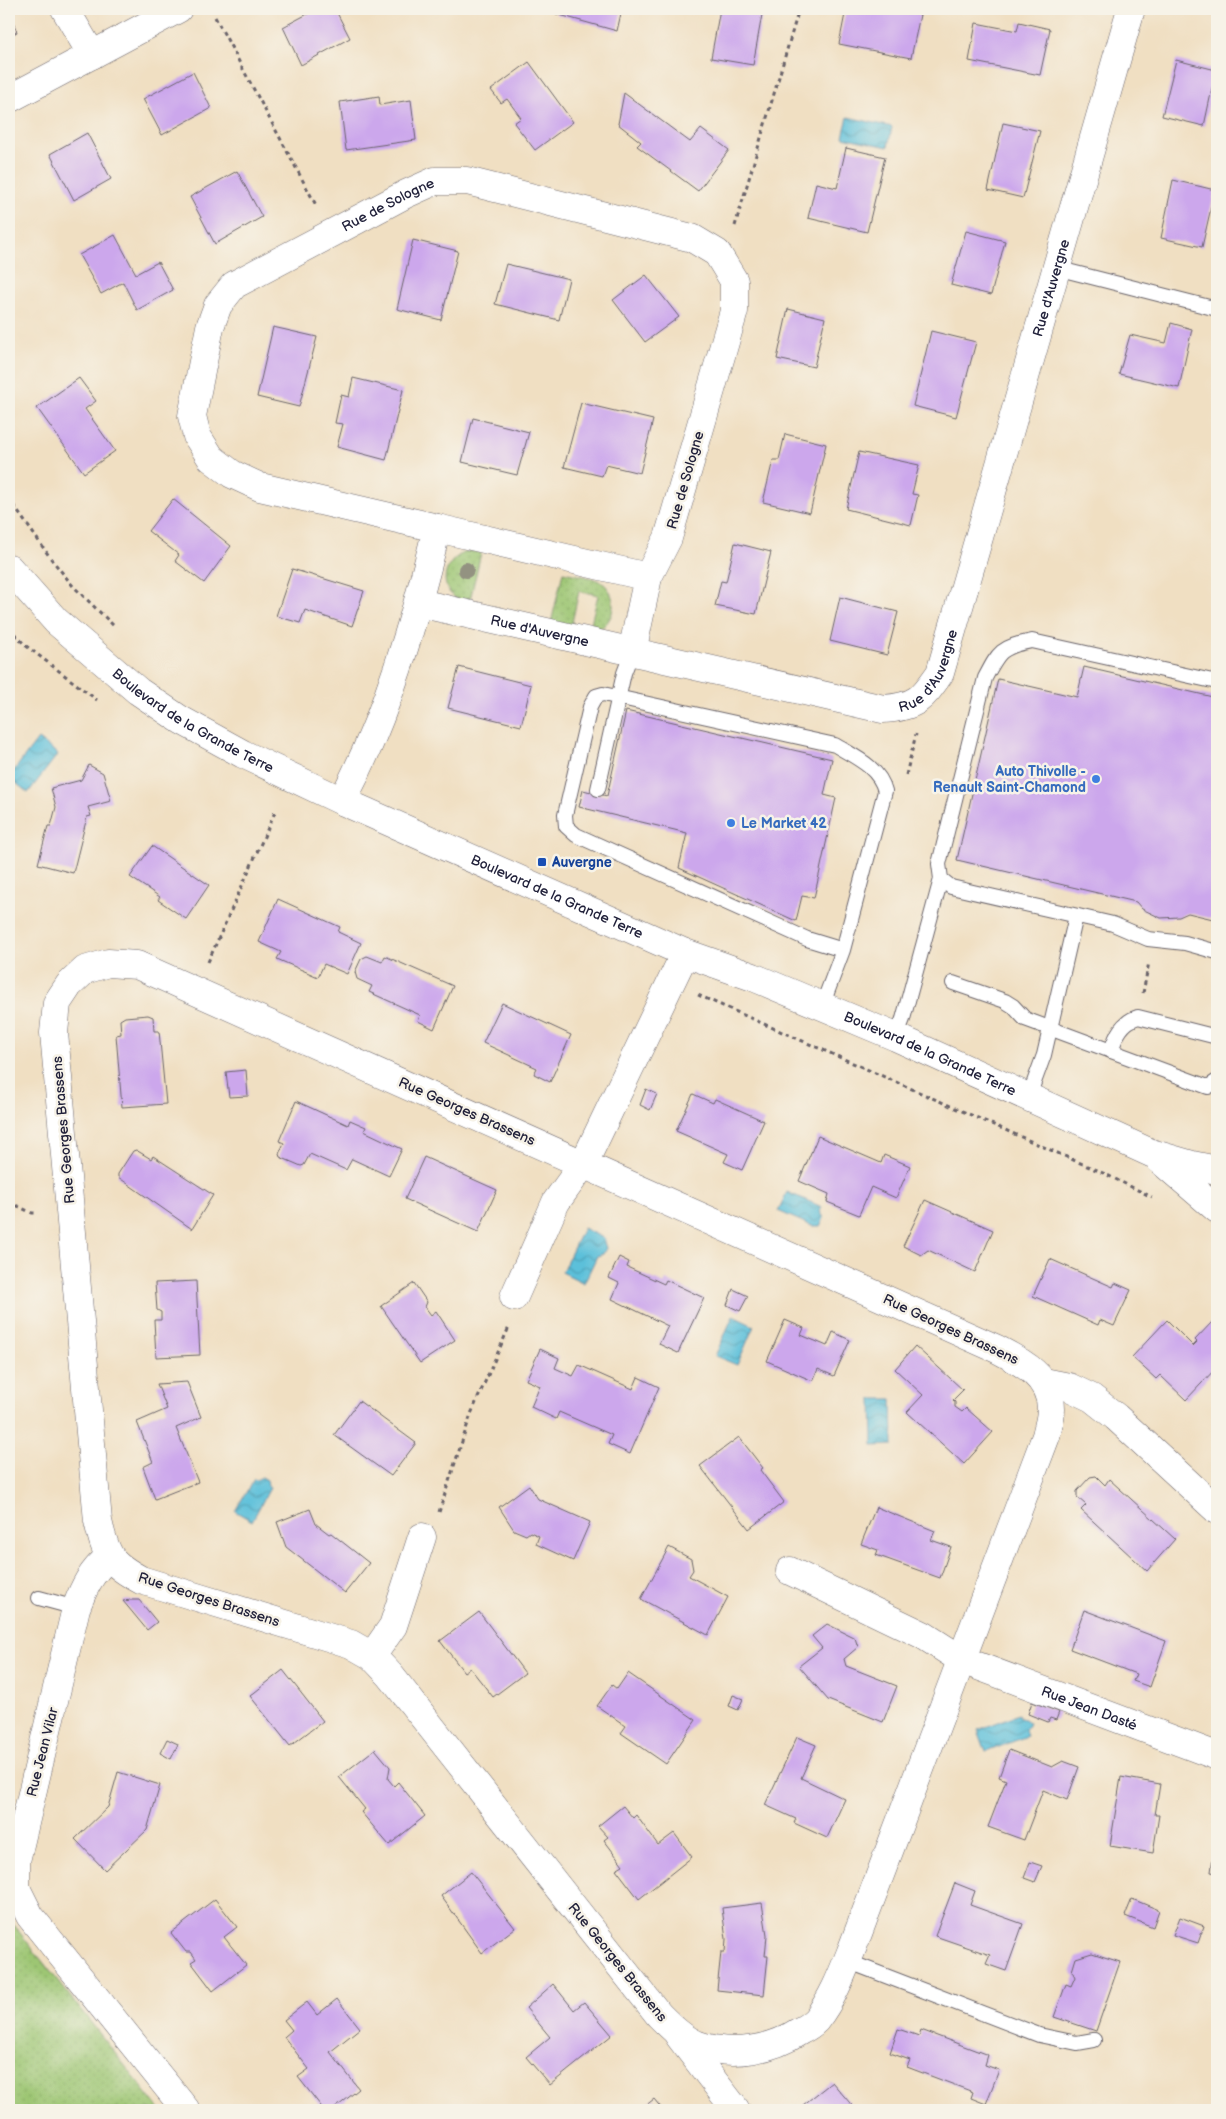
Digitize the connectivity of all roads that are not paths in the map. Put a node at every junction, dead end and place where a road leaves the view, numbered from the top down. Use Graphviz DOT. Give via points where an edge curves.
graph roads {
  1 [pos="66,9"];
  2 [pos="178,9"];
  3 [pos="1131,9"];
  4 [pos="92,55"];
  5 [pos="9,99"];
  6 [pos="1056,268"];
  7 [pos="1217,309"];
  8 [pos="437,528"];
  9 [pos="9,568"];
  10 [pos="648,577"];
  11 [pos="419,603"];
  12 [pos="632,652"];
  13 [pos="1217,682"];
  14 [pos="618,698"];
  15 [pos="598,789"];
  16 [pos="342,801"];
  17 [pos="941,879"];
  18 [pos="1076,916"];
  19 [pos="843,950"];
  20 [pos="685,952"];
  21 [pos="1217,952"];
  22 [pos="953,983"];
  23 [pos="822,1006"];
  24 [pos="1050,1029"];
  25 [pos="896,1037"];
  26 [pos="1217,1037"];
  27 [pos="1111,1050"];
  28 [pos="1217,1081"];
  29 [pos="1028,1096"];
  30 [pos="1151,1153"];
  31 [pos="584,1163"];
  32 [pos="1217,1170"];
  33 [pos="1217,1209"];
  34 [pos="514,1297"];
  35 [pos="1044,1382"];
  36 [pos="1217,1510"];
  37 [pos="422,1537"];
  38 [pos="109,1558"];
  39 [pos="790,1571"];
  40 [pos="39,1598"];
  41 [pos="76,1608"];
  42 [pos="372,1656"];
  43 [pos="962,1660"];
  44 [pos="1217,1756"];
  45 [pos="847,1961"];
  46 [pos="675,2031"];
  47 [pos="1094,2040"];
  48 [pos="186,2110"];
  49 [pos="736,2110"];
  1 -- 4 [label="street"];
  2 -- 4 [label="street"];
  3 -- 6 [label="street, Rue d'Auvergne"];
  4 -- 5 [label="street"];
  6 -- 7 [label="lane"];
  6 -- 12 [label="street, Rue d'Auvergne" via="940,673 925,695 905,708 883,709"];
  8 -- 10 [label="street, Rue de Sologne"];
  8 -- 10 [label="street, Rue de Sologne" via="260,487 232,474 211,458 197,436 192,416 210,327 218,305 234,285 435,181 467,181 692,238 717,253 734,281 734,311 668,538"];
  8 -- 11 [label="street"];
  9 -- 16 [label="street, Boulevard de la Grande Terre" via="56,621 138,691 181,720 243,754"];
  10 -- 12 [label="street, Rue de Sologne"];
  11 -- 12 [label="street, Rue d'Auvergne"];
  11 -- 16 [label="street" via="378,727"];
  12 -- 14 [label="lane"];
  13 -- 17 [label="lane" via="1032,641 1012,645 997,655 985,678 939,864"];
  14 -- 15 [label="lane"];
  14 -- 19 [label="lane" via="835,745 875,771 885,792"];
  14 -- 19 [label="lane" via="603,694 596,696 590,707 565,815 566,826 576,835 798,936"];
  16 -- 20 [label="street, Boulevard de la Grande Terre"];
  17 -- 18 [label="lane" via="951,887"];
  17 -- 25 [label="lane"];
  18 -- 21 [label="lane" via="1113,924 1148,940 1185,943"];
  18 -- 24 [label="lane"];
  19 -- 23 [label="lane"];
  20 -- 23 [label="street, Boulevard de la Grande Terre"];
  20 -- 31 [label="street"];
  22 -- 24 [label="lane" via="1005,1001 1024,1019"];
  23 -- 25 [label="street, Boulevard de la Grande Terre"];
  24 -- 27 [label="lane"];
  24 -- 29 [label="lane"];
  25 -- 29 [label="street, Boulevard de la Grande Terre"];
  26 -- 27 [label="lane" via="1138,1017 1119,1030"];
  27 -- 28 [label="lane" via="1208,1087"];
  29 -- 30 [label="street, Boulevard de la Grande Terre"];
  30 -- 32 [label="street, Boulevard de la Grande Terre"];
  30 -- 33 [label="street, Boulevard de la Grande Terre"];
  31 -- 34 [label="street" via="556,1202"];
  31 -- 35 [label="street, Rue Georges Brassens" via="997,1349 1023,1362"];
  31 -- 38 [label="street, Rue Georges Brassens" via="137,965 108,963 85,970 69,984 57,1004 54,1033 98,1521"];
  35 -- 36 [label="street" via="1069,1387 1092,1398"];
  35 -- 43 [label="street, Rue Georges Brassens" via="1051,1408 1046,1436"];
  37 -- 42 [label="street" via="393,1626"];
  38 -- 41 [label="street, Rue Jean Vilar" via="84,1586"];
  38 -- 42 [label="street, Rue Georges Brassens" via="141,1580 351,1644"];
  39 -- 43 [label="street" via="924,1635"];
  40 -- 41 [label="lane"];
  41 -- 48 [label="street, Rue Jean Vilar" via="16,1861 16,1888 30,1916"];
  42 -- 46 [label="street, Rue Georges Brassens"];
  43 -- 44 [label="street, Rue Jean Dasté"];
  43 -- 45 [label="street, Rue Georges Brassens"];
  45 -- 46 [label="street, Rue Georges Brassens" via="834,1994 814,2022 786,2040 757,2049 727,2051 698,2044"];
  45 -- 47 [label="lane" via="1039,2035 1077,2043"];
  46 -- 49 [label="street"];
}
